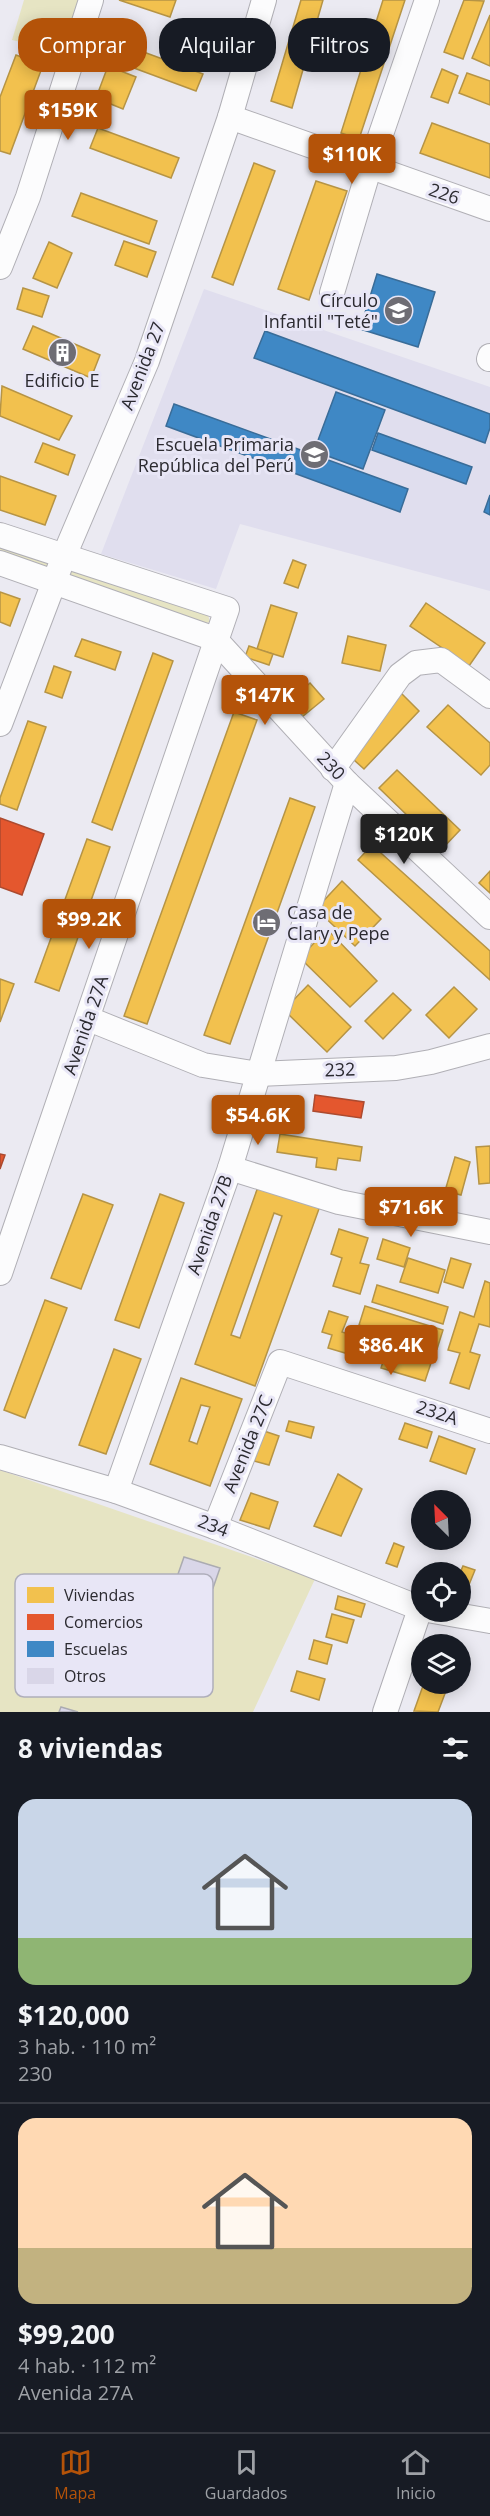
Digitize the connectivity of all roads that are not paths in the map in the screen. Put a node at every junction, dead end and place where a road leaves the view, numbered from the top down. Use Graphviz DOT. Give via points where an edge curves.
graph roads {
  1 [pos="91,0"];
  2 [pos="264,0"];
  3 [pos="427,0"];
  4 [pos="230,117"];
  5 [pos="369,169"];
  6 [pos="490,210"];
  7 [pos="0,267"];
  8 [pos="332,293"];
  9 [pos="0,535"];
  10 [pos="63,556"];
  11 [pos="0,563"];
  12 [pos="54,582"];
  13 [pos="215,639"];
  14 [pos="490,696"];
  15 [pos="0,724"];
  16 [pos="340,776"];
  17 [pos="490,917"];
  18 [pos="89,1018"];
  19 [pos="490,1046"];
  20 [pos="258,1074"];
  21 [pos="230,1168"];
  22 [pos="490,1232"];
  23 [pos="0,1274"];
  24 [pos="280,1362"];
  25 [pos="489,1429"];
  26 [pos="0,1457"];
  27 [pos="116,1491"];
  28 [pos="215,1527"];
  29 [pos="411,1604"];
  30 [pos="471,1618"];
  31 [pos="490,1621"];
  32 [pos="420,1622"];
  33 [pos="385,1712"];
  1 -- 7 [label="street" via="28,197"];
  2 -- 4 [label="street, Avenida 27"];
  3 -- 5 [label="street"];
  4 -- 5 [label="street, 226"];
  4 -- 10 [label="street, Avenida 27" via="147,361"];
  5 -- 6 [label="street, 226"];
  5 -- 8 [label="street"];
  9 -- 10 [label="street"];
  10 -- 12 [label="street, Avenida 27"];
  10 -- 13 [label="street, Avenida 27A" via="227,609"];
  11 -- 12 [label="street, 230"];
  12 -- 13 [label="street, 230"];
  12 -- 15 [label="street, Avenida 27"];
  13 -- 16 [label="street, 230"];
  13 -- 18 [label="street, Avenida 27A"];
  14 -- 16 [label="street, Avenida 27B" via="441,660 416,663 400,675"];
  16 -- 17 [label="street, 230"];
  16 -- 20 [label="street, Avenida 27B"];
  18 -- 20 [label="street, 232" via="202,1065"];
  18 -- 23 [label="street, Avenida 27A"];
  19 -- 20 [label="street, 232" via="396,1068"];
  20 -- 21 [label="street, Avenida 27B"];
  21 -- 22 [label="street" via="339,1202"];
  21 -- 27 [label="street, Avenida 27B"];
  24 -- 25 [label="street, 232A"];
  24 -- 28 [label="street, Avenida 27C"];
  26 -- 27 [label="street, 234"];
  27 -- 28 [label="street, 234"];
  28 -- 29 [label="street, 234"];
  30 -- 31 [label="street, 234"];
  32 -- 33 [label="street"];
}
